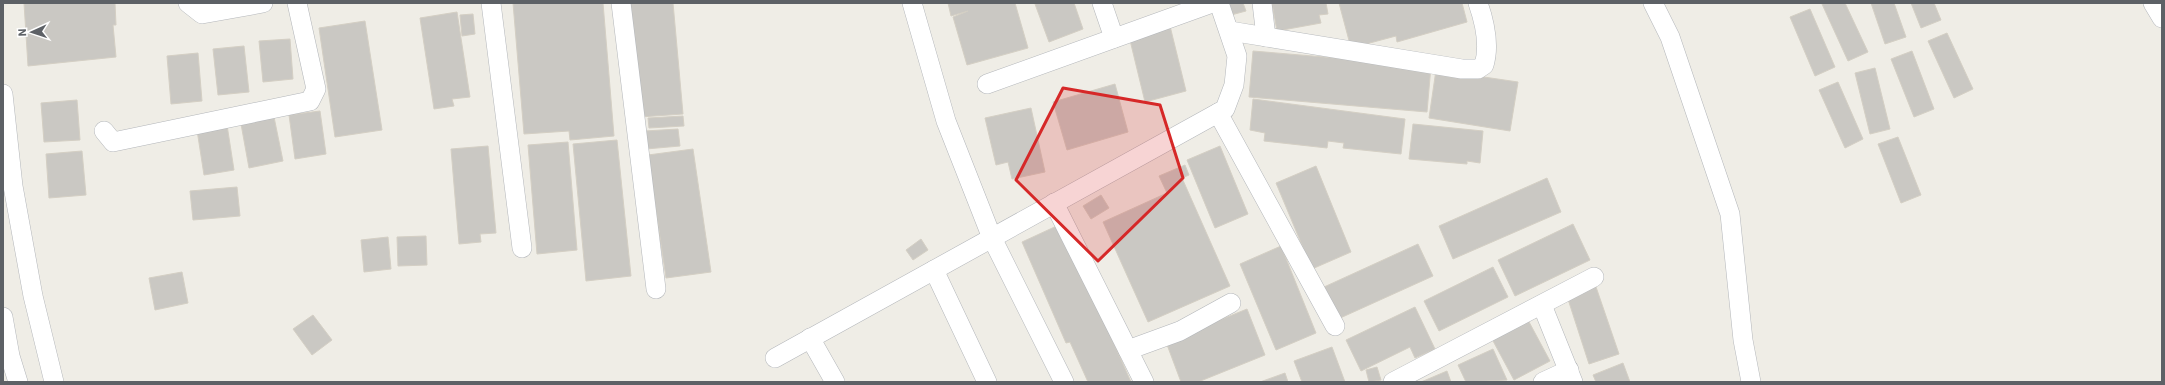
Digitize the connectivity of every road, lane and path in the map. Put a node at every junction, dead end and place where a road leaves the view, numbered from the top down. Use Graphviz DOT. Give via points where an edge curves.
graph roads {
  1 [pos="188,3"];
  2 [pos="264,3"];
  3 [pos="297,3"];
  4 [pos="491,3"];
  5 [pos="621,3"];
  6 [pos="912,3"];
  7 [pos="1102,3"];
  8 [pos="1212,3"];
  9 [pos="1220,3"];
  10 [pos="1262,3"];
  11 [pos="1478,3"];
  12 [pos="1653,3"];
  13 [pos="2153,3"];
  14 [pos="2162,18"];
  15 [pos="1230,31"];
  16 [pos="1266,37"];
  17 [pos="1114,38"];
  18 [pos="987,84"];
  19 [pos="3,94"];
  20 [pos="1218,113"];
  21 [pos="104,131"];
  22 [pos="1054,203"];
  23 [pos="992,238"];
  24 [pos="522,248"];
  25 [pos="934,270"];
  26 [pos="1594,277"];
  27 [pos="656,289"];
  28 [pos="1231,303"];
  29 [pos="1542,305"];
  30 [pos="3,316"];
  31 [pos="1335,326"];
  32 [pos="810,338"];
  33 [pos="1128,350"];
  34 [pos="775,358"];
  35 [pos="1571,376"];
  36 [pos="1400,380"];
  37 [pos="18,382"];
  38 [pos="54,382"];
  39 [pos="836,382"];
  40 [pos="987,382"];
  41 [pos="1064,382"];
  42 [pos="1144,382"];
  43 [pos="1543,382"];
  44 [pos="1751,382"];
  1 -- 2 [label="street" via="202,14"];
  3 -- 21 [label="street" via="316,89 310,101 114,142"];
  4 -- 24 [label="street"];
  5 -- 27 [label="street"];
  6 -- 23 [label="street" via="946,121"];
  7 -- 17 [label="street"];
  8 -- 17 [label="street"];
  9 -- 15 [label="street"];
  10 -- 16 [label="street"];
  11 -- 16 [label="street" via="1484,18 1487,44 1484,66 1478,69 1462,70"];
  12 -- 44 [label="street" via="1675,51 1730,214 1743,340"];
  13 -- 14 [label="street"];
  15 -- 16 [label="street"];
  15 -- 20 [label="street" via="1237,56 1234,85 1225,109"];
  17 -- 18 [label="street"];
  19 -- 38 [label="street" via="13,186 33,296"];
  20 -- 22 [label="street"];
  20 -- 31 [label="street"];
  22 -- 23 [label="street"];
  22 -- 33 [label="street"];
  23 -- 25 [label="street"];
  23 -- 41 [label="street"];
  25 -- 32 [label="street"];
  25 -- 40 [label="street"];
  26 -- 29 [label="street"];
  28 -- 33 [label="street" via="1180,331"];
  29 -- 35 [label="street"];
  29 -- 36 [label="street"];
  30 -- 37 [label="street" via="10,356"];
  32 -- 34 [label="street"];
  32 -- 39 [label="street"];
  33 -- 42 [label="street"];
  35 -- 43 [label="street"];
}
